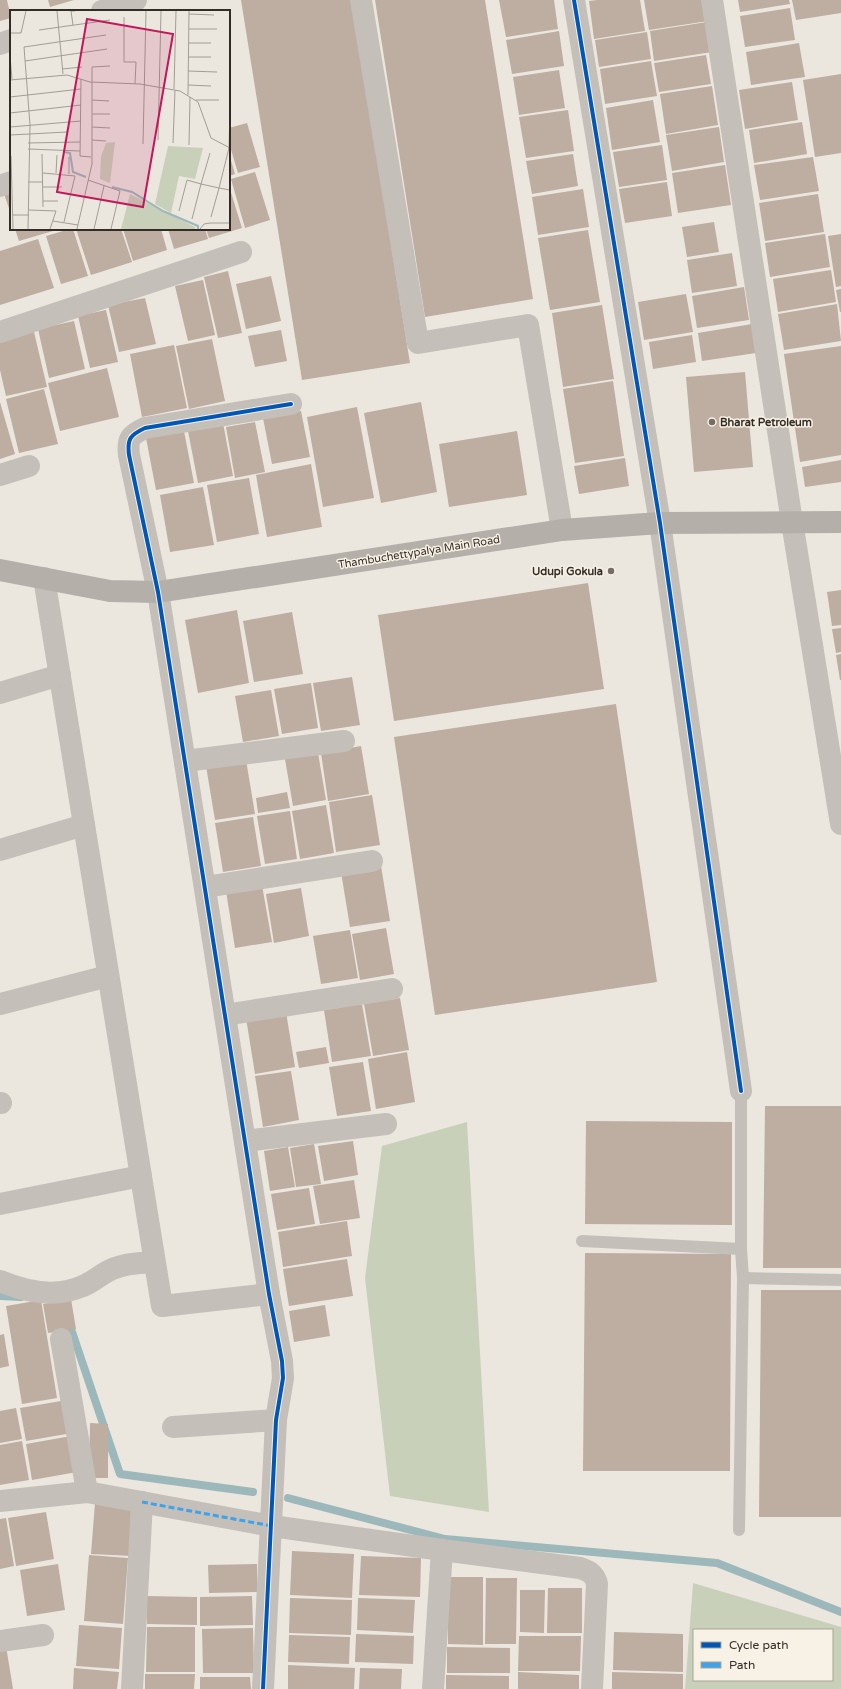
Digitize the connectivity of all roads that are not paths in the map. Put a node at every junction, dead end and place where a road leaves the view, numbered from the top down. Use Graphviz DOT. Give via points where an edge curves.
graph roads {
  1 [pos="136,0"];
  2 [pos="361,0"];
  3 [pos="574,0"];
  4 [pos="712,0"];
  5 [pos="105,10"];
  6 [pos="10,40"];
  7 [pos="0,44"];
  8 [pos="10,182"];
  9 [pos="0,186"];
  10 [pos="241,252"];
  11 [pos="0,332"];
  12 [pos="291,404"];
  13 [pos="29,466"];
  14 [pos="0,474"];
  15 [pos="792,522"];
  16 [pos="841,522"];
  17 [pos="660,523"];
  18 [pos="562,530"];
  19 [pos="0,570"];
  20 [pos="44,578"];
  21 [pos="158,592"];
  22 [pos="60,675"];
  23 [pos="0,693"];
  24 [pos="344,741"];
  25 [pos="185,762"];
  26 [pos="841,824"];
  27 [pos="84,825"];
  28 [pos="0,850"];
  29 [pos="372,860"];
  30 [pos="205,887"];
  31 [pos="108,976"];
  32 [pos="392,989"];
  33 [pos="0,1004"];
  34 [pos="226,1015"];
  35 [pos="741,1091"];
  36 [pos="386,1124"];
  37 [pos="245,1141"];
  38 [pos="141,1176"];
  39 [pos="0,1204"];
  40 [pos="582,1240"];
  41 [pos="741,1248"];
  42 [pos="154,1262"];
  43 [pos="743,1278"];
  44 [pos="841,1280"];
  45 [pos="0,1281"];
  46 [pos="269,1294"];
  47 [pos="62,1339"];
  48 [pos="276,1420"];
  49 [pos="173,1428"];
  50 [pos="87,1492"];
  51 [pos="0,1501"];
  52 [pos="142,1502"];
  53 [pos="272,1526"];
  54 [pos="739,1530"];
  55 [pos="442,1550"];
  56 [pos="43,1635"];
  57 [pos="0,1641"];
  58 [pos="132,1689"];
  59 [pos="263,1689"];
  60 [pos="433,1689"];
  61 [pos="592,1689"];
  1 -- 5 [label="street"];
  2 -- 18 [label="street" via="418,343 528,325"];
  3 -- 17 [label="street"];
  4 -- 15 [label="street"];
  6 -- 7 [label="street"];
  8 -- 9 [label="street"];
  10 -- 11 [label="street"];
  12 -- 21 [label="street" via="145,428 133,433 128,444 129,455"];
  13 -- 14 [label="street"];
  15 -- 16 [label="main road, Thambuchettypalya Main Road"];
  15 -- 17 [label="main road, Thambuchettypalya Main Road"];
  15 -- 26 [label="street"];
  17 -- 18 [label="main road, Thambuchettypalya Main Road"];
  17 -- 35 [label="street"];
  18 -- 21 [label="main road, Thambuchettypalya Main Road"];
  19 -- 20 [label="main road, Thambuchettypalya Main Road"];
  20 -- 21 [label="main road, Thambuchettypalya Main Road" via="110,591"];
  20 -- 22 [label="street"];
  21 -- 25 [label="street"];
  22 -- 23 [label="street"];
  22 -- 27 [label="street"];
  24 -- 25 [label="street"];
  25 -- 30 [label="street"];
  27 -- 28 [label="street"];
  27 -- 31 [label="street"];
  29 -- 30 [label="street"];
  30 -- 34 [label="street"];
  31 -- 33 [label="street"];
  31 -- 38 [label="street"];
  32 -- 34 [label="street"];
  34 -- 37 [label="street"];
  35 -- 41 [label="lane"];
  36 -- 37 [label="street"];
  37 -- 46 [label="street"];
  38 -- 39 [label="street"];
  38 -- 42 [label="street"];
  40 -- 41 [label="lane"];
  41 -- 43 [label="lane"];
  42 -- 45 [label="street" via="114,1268 84,1286 62,1292 38,1292"];
  42 -- 46 [label="street" via="162,1306"];
  43 -- 44 [label="lane"];
  43 -- 54 [label="lane"];
  46 -- 48 [label="street" via="282,1361"];
  47 -- 50 [label="street"];
  48 -- 49 [label="street"];
  48 -- 53 [label="street"];
  50 -- 51 [label="street"];
  50 -- 52 [label="street"];
  52 -- 53 [label="street"];
  52 -- 58 [label="street"];
  53 -- 55 [label="street"];
  53 -- 59 [label="street"];
  55 -- 60 [label="street"];
  55 -- 61 [label="street" via="580,1568 596,1577"];
  56 -- 57 [label="street"];
}
